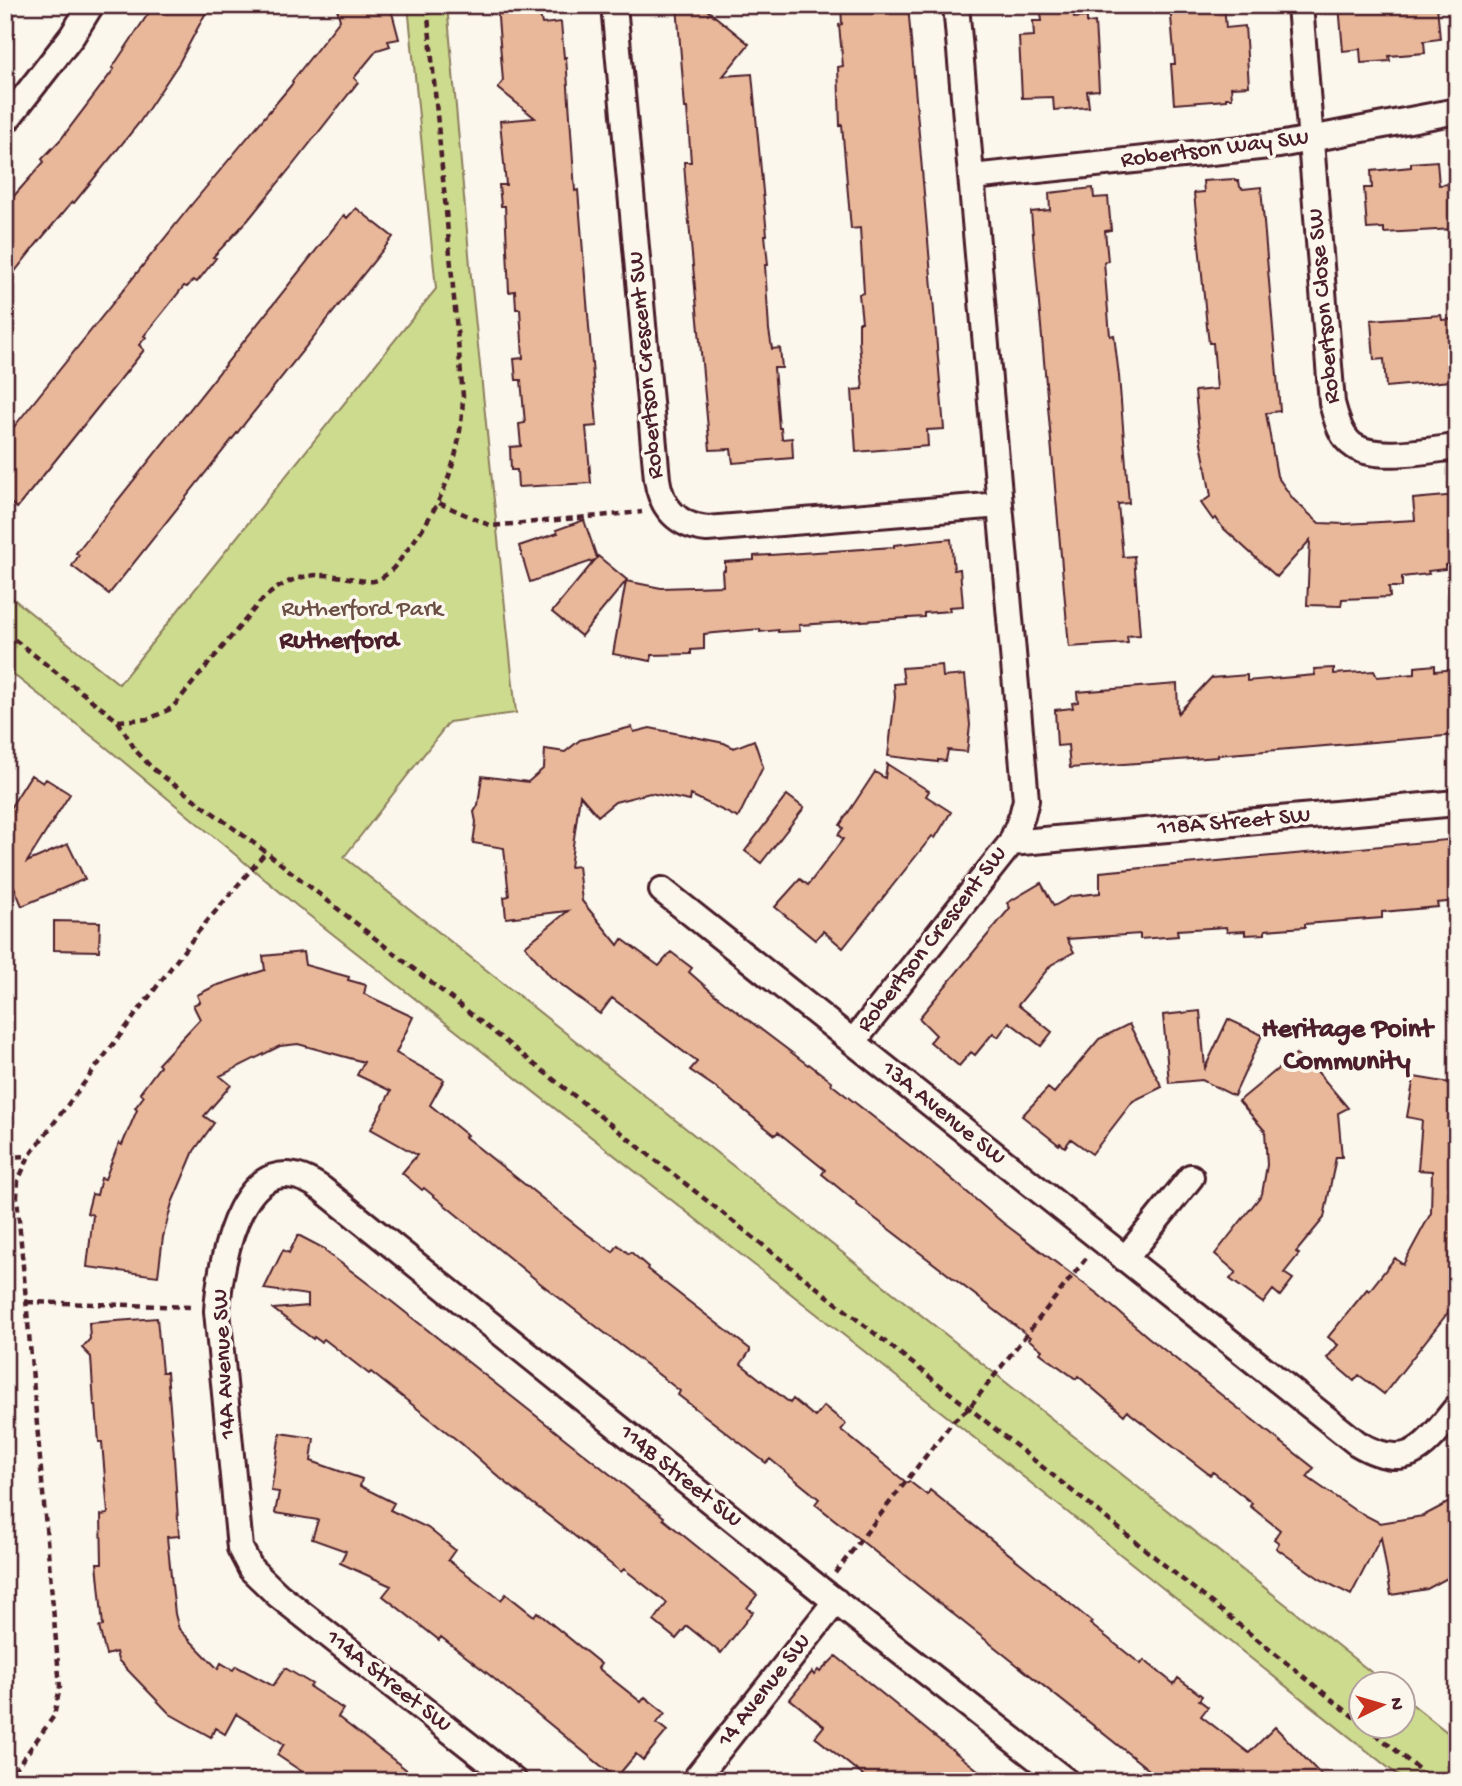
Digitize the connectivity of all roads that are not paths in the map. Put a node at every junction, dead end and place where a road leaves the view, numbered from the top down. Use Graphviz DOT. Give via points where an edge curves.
graph roads {
  1 [pos="92,5"];
  2 [pos="614,5"];
  3 [pos="956,5"];
  4 [pos="1300,5"];
  5 [pos="1457,111"];
  6 [pos="5,122"];
  7 [pos="1311,140"];
  8 [pos="972,177"];
  9 [pos="1457,447"];
  10 [pos="1000,505"];
  11 [pos="1457,803"];
  12 [pos="1011,843"];
  13 [pos="662,890"];
  14 [pos="853,1042"];
  15 [pos="294,1175"];
  16 [pos="1191,1177"];
  17 [pos="1125,1259"];
  18 [pos="1457,1407"];
  19 [pos="263,1582"];
  20 [pos="828,1596"];
  21 [pos="514,1781"];
  22 [pos="694,1781"];
  23 [pos="1066,1781"];
  1 -- 6 [label="street"];
  2 -- 10 [label="street, Robertson Crescent SW" via="657,479 668,509 681,522 707,529"];
  3 -- 8 [label="street, Robertson Crescent SW"];
  4 -- 7 [label="street, Robertson Close SW"];
  5 -- 7 [label="street, Robertson Way SW"];
  7 -- 8 [label="street, Robertson Way SW"];
  7 -- 9 [label="street, Robertson Close SW" via="1337,421 1353,446 1367,452"];
  8 -- 10 [label="street, Robertson Crescent SW"];
  10 -- 12 [label="street, Robertson Crescent SW" via="1026,782 1026,800"];
  11 -- 12 [label="street, 118A Street SW"];
  12 -- 14 [label="street, Robertson Crescent SW"];
  13 -- 14 [label="street, 13A Avenue SW"];
  14 -- 17 [label="street, 13A Avenue SW"];
  15 -- 19 [label="street, 14A Avenue SW" via="265,1181 243,1207 224,1254 217,1311 238,1541 245,1560"];
  15 -- 20 [label="street, 114B Street SW" via="322,1189"];
  16 -- 17 [label="street"];
  17 -- 18 [label="street, 13A Avenue SW" via="1357,1443 1383,1456 1399,1457 1423,1445"];
  19 -- 21 [label="street, 114A Street SW"];
  20 -- 22 [label="street, 14 Avenue SW"];
  20 -- 23 [label="street, 114B Street SW"];
}
